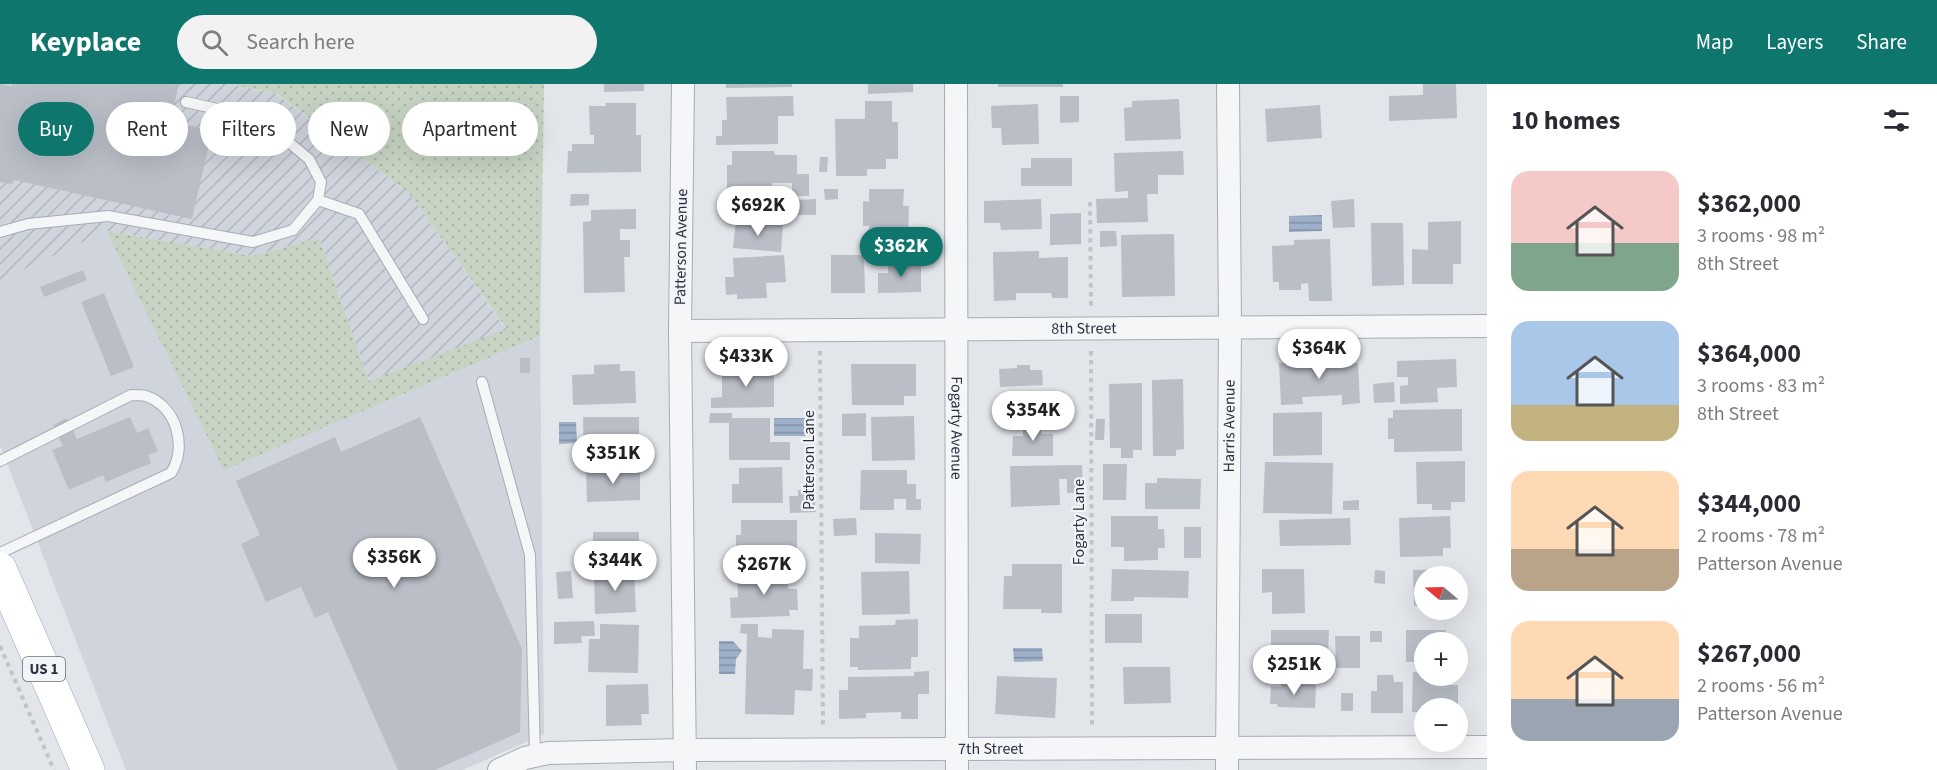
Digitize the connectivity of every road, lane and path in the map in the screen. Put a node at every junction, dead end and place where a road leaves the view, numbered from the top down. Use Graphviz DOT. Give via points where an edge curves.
graph roads {
  1 [pos="683,84"];
  2 [pos="956,84"];
  3 [pos="1228,84"];
  4 [pos="188,102"];
  5 [pos="318,200"];
  6 [pos="1090,202"];
  7 [pos="0,232"];
  8 [pos="423,319"];
  9 [pos="1487,326"];
  10 [pos="1230,327"];
  11 [pos="1091,329"];
  12 [pos="957,330"];
  13 [pos="680,331"];
  14 [pos="820,331"];
  15 [pos="482,382"];
  16 [pos="0,462"];
  17 [pos="0,552"];
  18 [pos="0,569"];
  19 [pos="0,646"];
  20 [pos="1228,746"];
  21 [pos="1487,747"];
  22 [pos="1092,748"];
  23 [pos="823,749"];
  24 [pos="535,756"];
  25 [pos="957,759"];
  26 [pos="685,760"];
  27 [pos="54,770"];
  28 [pos="88,770"];
  29 [pos="499,770"];
  30 [pos="1227,770"];
  1 -- 13 [label="street, Patterson Avenue"];
  2 -- 12 [label="street, Fogarty Avenue"];
  3 -- 10 [label="street, Harris Avenue"];
  4 -- 5 [label="lane" via="244,115 275,131 309,159 321,182"];
  5 -- 7 [label="lane" via="293,230 253,242 108,216 28,224"];
  5 -- 8 [label="lane" via="359,214"];
  6 -- 11 [label="path, Fogarty Lane"];
  9 -- 10 [label="street, 8th Street"];
  10 -- 11 [label="street, 8th Street"];
  10 -- 20 [label="street, Harris Avenue"];
  11 -- 12 [label="street, 8th Street"];
  11 -- 22 [label="path, Fogarty Lane"];
  12 -- 14 [label="street, 8th Street"];
  12 -- 25 [label="street, Fogarty Avenue"];
  13 -- 14 [label="street, 8th Street"];
  13 -- 26 [label="street, Patterson Avenue"];
  14 -- 23 [label="path, Patterson Lane"];
  15 -- 24 [label="lane" via="530,555"];
  16 -- 17 [label="lane" via="131,395 145,395 168,412 181,448 171,473"];
  18 -- 28 [label="main road, US 1"];
  19 -- 27 [label="path"];
  20 -- 21 [label="street, 7th Street"];
  20 -- 22 [label="street, 7th Street"];
  20 -- 30 [label="street, Harris Avenue"];
  22 -- 25 [label="street, 7th Street"];
  23 -- 25 [label="street, 7th Street"];
  23 -- 26 [label="street, 7th Street"];
  24 -- 26 [label="street, 7th Street" via="548,753"];
  24 -- 29 [label="street, 7th Street"];
}
